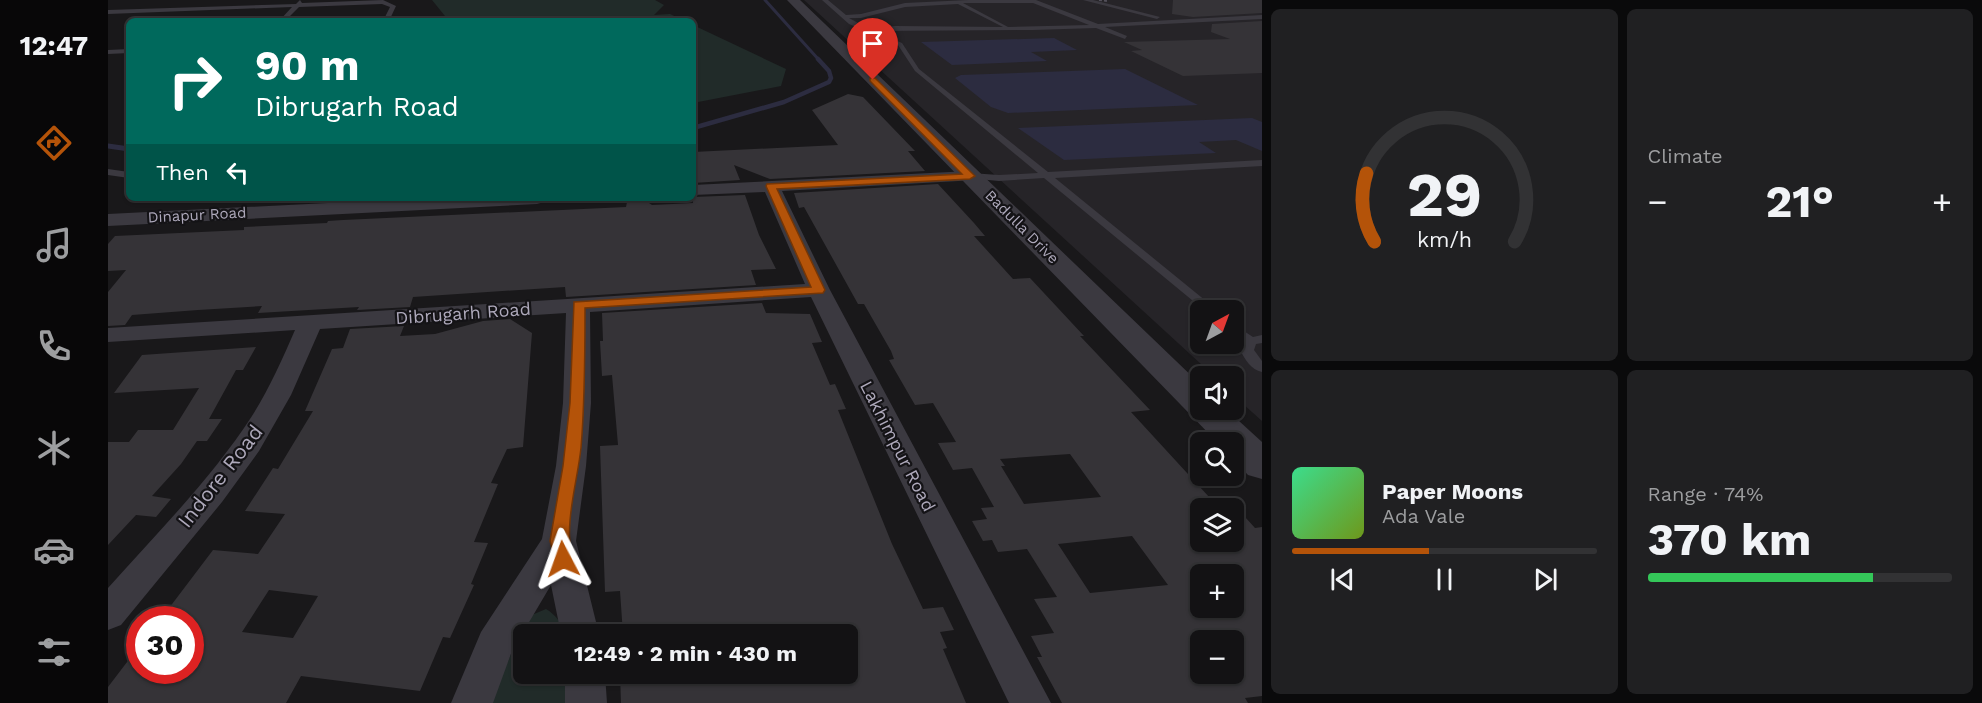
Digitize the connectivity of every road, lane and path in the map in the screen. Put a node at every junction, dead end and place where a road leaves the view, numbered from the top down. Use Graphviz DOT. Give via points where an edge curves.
graph roads {
  1 [pos="302,0"];
  2 [pos="793,0"];
  3 [pos="825,0"];
  4 [pos="1049,0"];
  5 [pos="1086,0"];
  6 [pos="1034,2"];
  7 [pos="960,3"];
  8 [pos="297,5"];
  9 [pos="145,6"];
  10 [pos="135,11"];
  11 [pos="108,12"];
  12 [pos="844,17"];
  13 [pos="1262,17"];
  14 [pos="285,18"];
  15 [pos="387,18"];
  16 [pos="1170,20"];
  17 [pos="1096,25"];
  18 [pos="867,29"];
  19 [pos="1011,29"];
  20 [pos="1125,37"];
  21 [pos="126,51"];
  22 [pos="108,52"];
  23 [pos="1262,163"];
  24 [pos="1250,164"];
  25 [pos="108,172"];
  26 [pos="1262,173"];
  27 [pos="126,175"];
  28 [pos="1046,175"];
  29 [pos="970,176"];
  30 [pos="771,186"];
  31 [pos="696,190"];
  32 [pos="478,201"];
  33 [pos="108,220"];
  34 [pos="819,290"];
  35 [pos="1199,300"];
  36 [pos="578,305"];
  37 [pos="310,323"];
  38 [pos="108,334"];
  39 [pos="1256,340"];
  40 [pos="1262,368"];
  41 [pos="1190,394"];
  42 [pos="1216,420"];
  43 [pos="1262,465"];
  44 [pos="559,541"];
  45 [pos="108,615"];
  46 [pos="578,624"];
  47 [pos="585,684"];
  48 [pos="472,703"];
  49 [pos="586,703"];
  50 [pos="1030,703"];
  1 -- 8 [label="lane"];
  2 -- 29 [label="street, Badulla Drive"];
  3 -- 12 [label="lane"];
  4 -- 6 [label="lane"];
  5 -- 16 [label="lane"];
  6 -- 7 [label="lane"];
  6 -- 17 [label="lane"];
  7 -- 12 [label="lane" via="905,5"];
  7 -- 19 [label="lane"];
  8 -- 10 [label="lane"];
  8 -- 14 [label="lane"];
  8 -- 15 [label="lane" via="389,3 393,6"];
  9 -- 10 [label="lane"];
  10 -- 11 [label="lane"];
  12 -- 18 [label="lane"];
  13 -- 16 [label="lane"];
  16 -- 17 [label="lane"];
  17 -- 19 [label="lane"];
  17 -- 20 [label="lane"];
  18 -- 19 [label="lane"];
  18 -- 28 [label="lane" via="900,44 917,70"];
  21 -- 22 [label="lane"];
  23 -- 24 [label="lane"];
  24 -- 26 [label="lane"];
  24 -- 28 [label="lane"];
  25 -- 27 [label="lane"];
  28 -- 29 [label="lane"];
  28 -- 35 [label="lane"];
  29 -- 30 [label="street"];
  29 -- 41 [label="street, Badulla Drive"];
  30 -- 31 [label="street"];
  30 -- 34 [label="street, Lakhimpur Road"];
  32 -- 33 [label="street, Dinapur Road"];
  34 -- 36 [label="street, Dibrugarh Road"];
  34 -- 50 [label="street, Lakhimpur Road"];
  36 -- 37 [label="street, Dibrugarh Road"];
  36 -- 44 [label="street" via="578,403"];
  37 -- 38 [label="street, Dibrugarh Road"];
  37 -- 45 [label="street, Indore Road" via="285,383 230,470"];
  39 -- 40 [label="lane" via="1247,350"];
  42 -- 43 [label="street"];
  44 -- 46 [label="street"];
  44 -- 48 [label="street" via="495,645"];
  47 -- 49 [label="street"];
}
